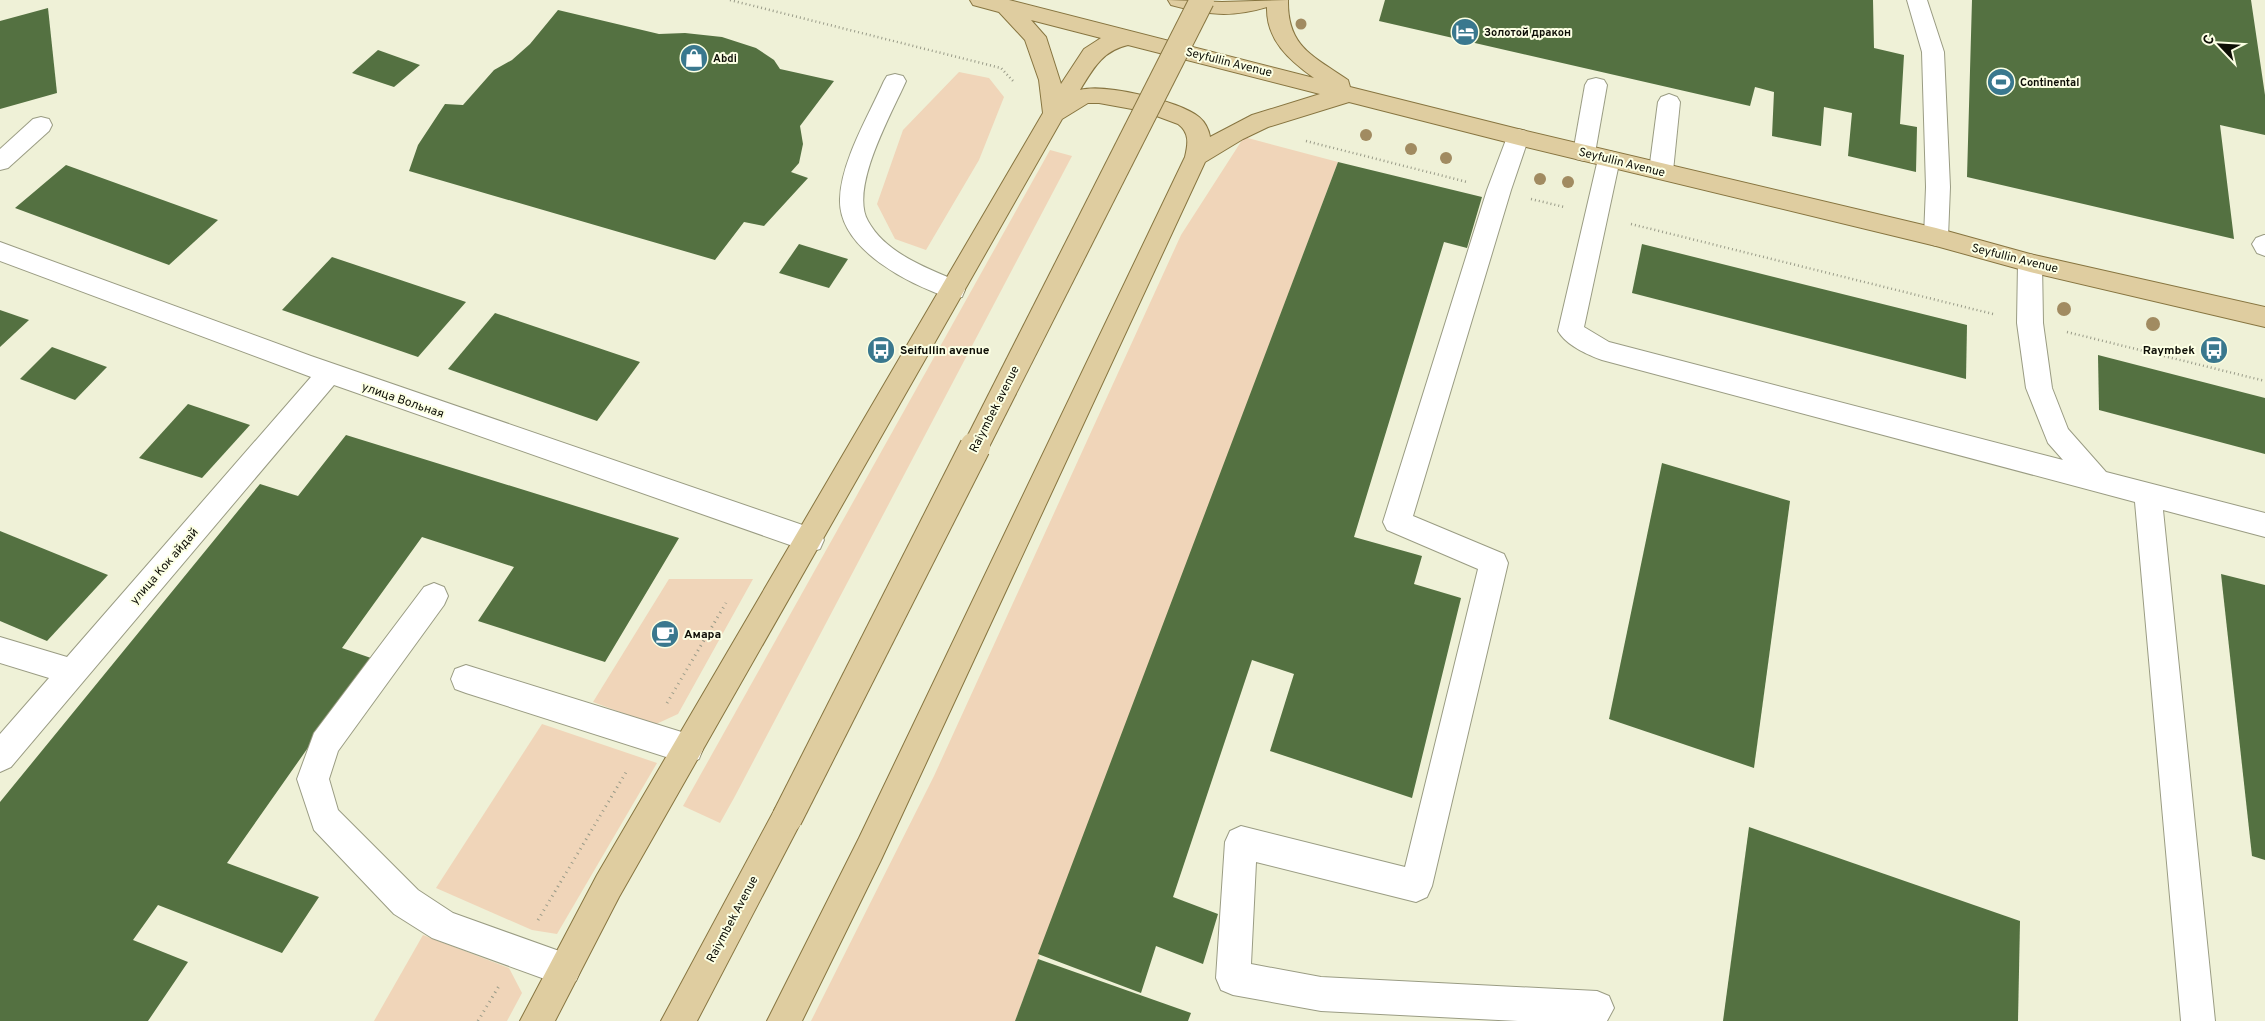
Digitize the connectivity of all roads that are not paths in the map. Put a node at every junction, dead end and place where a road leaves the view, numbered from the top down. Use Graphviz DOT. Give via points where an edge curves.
graph roads {
  1 [pos="980,0"];
  2 [pos="1055,0"];
  3 [pos="1178,0"];
  4 [pos="1202,0"];
  5 [pos="1266,0"];
  6 [pos="1278,0"];
  7 [pos="1917,0"];
  8 [pos="1006,6"];
  9 [pos="1130,38"];
  10 [pos="895,81"];
  11 [pos="1596,85"];
  12 [pos="1352,93"];
  13 [pos="1669,102"];
  14 [pos="1054,113"];
  15 [pos="41,125"];
  16 [pos="1518,137"];
  17 [pos="1584,153"];
  18 [pos="1196,157"];
  19 [pos="1609,159"];
  20 [pos="0,162"];
  21 [pos="1661,171"];
  22 [pos="1936,238"];
  23 [pos="0,251"];
  24 [pos="2030,263"];
  25 [pos="953,290"];
  26 [pos="2265,317"];
  27 [pos="328,375"];
  28 [pos="2096,478"];
  29 [pos="2148,494"];
  30 [pos="2265,524"];
  31 [pos="810,540"];
  32 [pos="434,596"];
  33 [pos="0,650"];
  34 [pos="73,672"];
  35 [pos="466,679"];
  36 [pos="688,750"];
  37 [pos="0,757"];
  38 [pos="787,818"];
  39 [pos="564,969"];
  40 [pos="1597,1008"];
  41 [pos="537,1021"];
  42 [pos="678,1021"];
  43 [pos="784,1021"];
  44 [pos="2198,1021"];
  1 -- 8 [label="main road, Seyfullin Avenue"];
  2 -- 8 [label="main road"];
  3 -- 5 [label="main road" via="1216,10 1244,8"];
  4 -- 38 [label="main road, Raiymbek avenue, bridge"];
  6 -- 12 [label="main road" via="1276,17 1282,36 1291,49"];
  7 -- 22 [label="street" via="1933,52 1938,187"];
  8 -- 9 [label="main road, Seyfullin Avenue"];
  8 -- 14 [label="main road" via="1035,38 1050,80"];
  9 -- 12 [label="main road, Seyfullin Avenue"];
  9 -- 14 [label="main road" via="1107,43 1092,54"];
  10 -- 25 [label="street" via="852,187 851,209 858,227 874,245 895,261"];
  11 -- 17 [label="street"];
  12 -- 16 [label="main road, Seyfullin Avenue"];
  12 -- 18 [label="main road" via="1259,121"];
  13 -- 21 [label="street"];
  14 -- 18 [label="main road" via="1090,95 1113,96 1175,113 1193,124 1200,140"];
  14 -- 25 [label="main road"];
  15 -- 20 [label="street"];
  16 -- 17 [label="main road, Seyfullin Avenue"];
  16 -- 40 [label="street" via="1396,522 1494,563 1416,886 1242,842 1233,978 1321,994"];
  17 -- 19 [label="main road, Seyfullin Avenue"];
  18 -- 43 [label="main road" via="870,849"];
  19 -- 21 [label="main road, Seyfullin Avenue"];
  19 -- 28 [label="street" via="1571,331 1602,350"];
  21 -- 22 [label="main road, Seyfullin Avenue"];
  22 -- 24 [label="main road, Seyfullin Avenue"];
  23 -- 27 [label="street, улица Вольная"];
  24 -- 26 [label="main road, Seyfullin Avenue"];
  24 -- 28 [label="street" via="2030,323 2039,388 2057,435"];
  25 -- 31 [label="main road"];
  27 -- 31 [label="street, улица Вольная"];
  27 -- 34 [label="street, улица Кок айдай"];
  28 -- 29 [label="street"];
  29 -- 30 [label="street"];
  29 -- 44 [label="street"];
  31 -- 36 [label="main road"];
  32 -- 39 [label="street" via="325,743 313,780 325,819 406,902 444,926"];
  33 -- 34 [label="street"];
  34 -- 37 [label="street, улица Кок айдай"];
  35 -- 36 [label="street"];
  36 -- 39 [label="main road" via="608,886"];
  38 -- 42 [label="main road, Raiymbek Avenue"];
  39 -- 41 [label="main road"];
}
